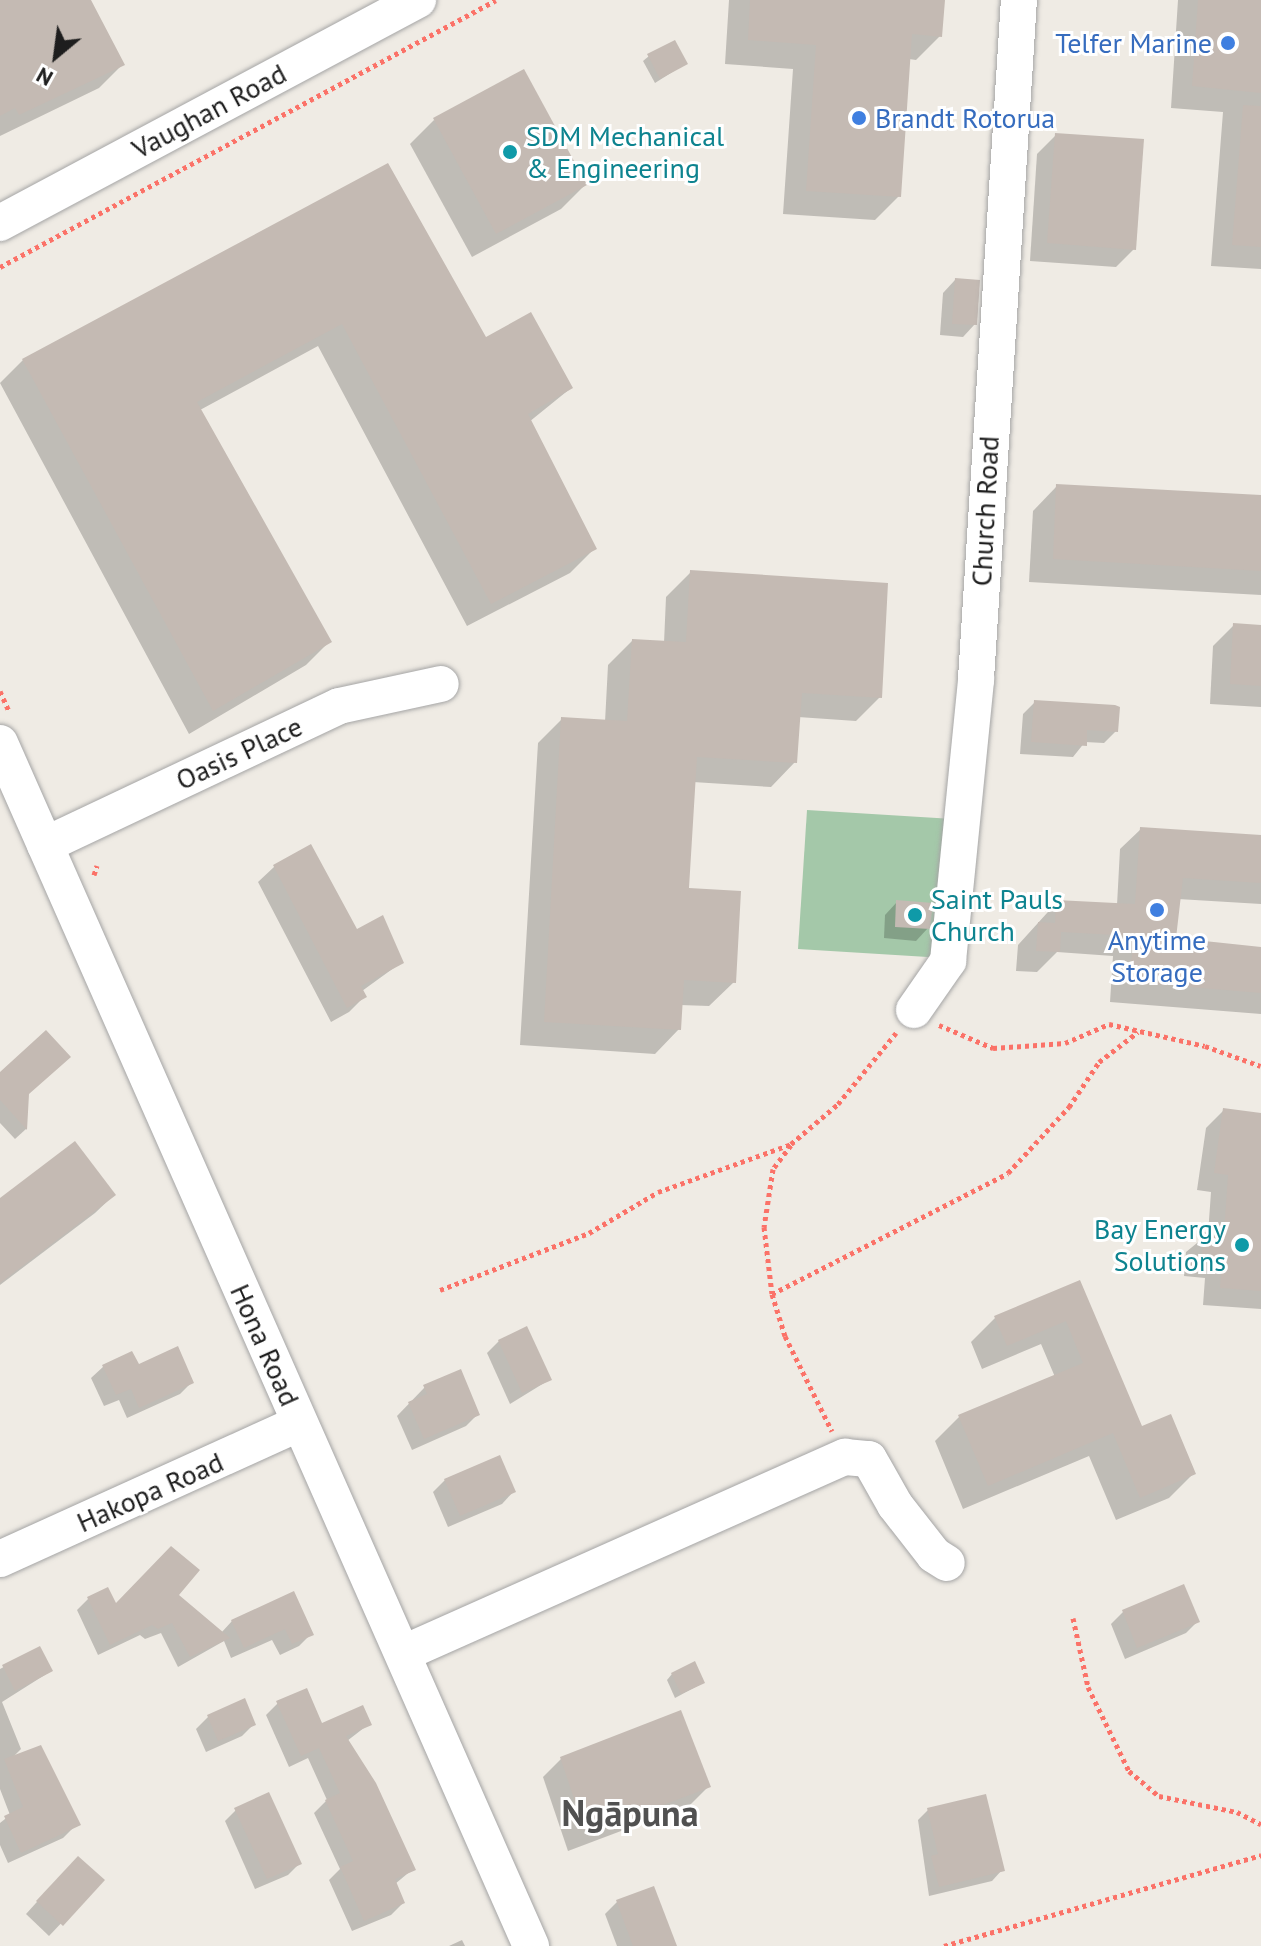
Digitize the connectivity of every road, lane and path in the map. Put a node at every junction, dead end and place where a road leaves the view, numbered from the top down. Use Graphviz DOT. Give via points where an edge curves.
graph roads {
  1 [pos="418,0"];
  2 [pos="496,0"];
  3 [pos="1019,0"];
  4 [pos="0,223"];
  5 [pos="0,267"];
  6 [pos="441,684"];
  7 [pos="0,743"];
  8 [pos="45,845"];
  9 [pos="914,1010"];
  10 [pos="1138,1031"];
  11 [pos="1261,1066"];
  12 [pos="791,1144"];
  13 [pos="440,1290"];
  14 [pos="772,1294"];
  15 [pos="300,1423"];
  16 [pos="845,1457"];
  17 [pos="0,1559"];
  18 [pos="947,1563"];
  19 [pos="1073,1618"];
  20 [pos="404,1653"];
  21 [pos="1261,1824"];
  22 [pos="1261,1855"];
  23 [pos="531,1946"];
  24 [pos="944,1946"];
  1 -- 4 [label="street, Vaughan Road"];
  2 -- 5 [label="path"];
  3 -- 9 [label="street, Church Road" via="976,679 950,946 948,961"];
  6 -- 8 [label="street, Oasis Place" via="339,706"];
  7 -- 8 [label="street, Hona Road"];
  8 -- 15 [label="street, Hona Road"];
  9 -- 10 [label="path" via="951,1033 993,1048 1065,1043 1109,1024"];
  9 -- 12 [label="path" via="838,1104"];
  10 -- 11 [label="path"];
  10 -- 14 [label="path" via="1099,1062 1069,1107 1008,1173"];
  12 -- 13 [label="path" via="658,1192 589,1233"];
  12 -- 14 [label="path" via="773,1169 764,1227"];
  14 -- 16 [label="path" via="785,1336"];
  15 -- 17 [label="street, Hakopa Road"];
  15 -- 20 [label="street, Hona Road"];
  16 -- 18 [label="street" via="869,1459 895,1505 934,1555"];
  16 -- 20 [label="street"];
  19 -- 21 [label="path" via="1088,1687 1129,1771 1159,1796 1237,1812"];
  20 -- 23 [label="street, Hona Road"];
  22 -- 24 [label="path"];
}
